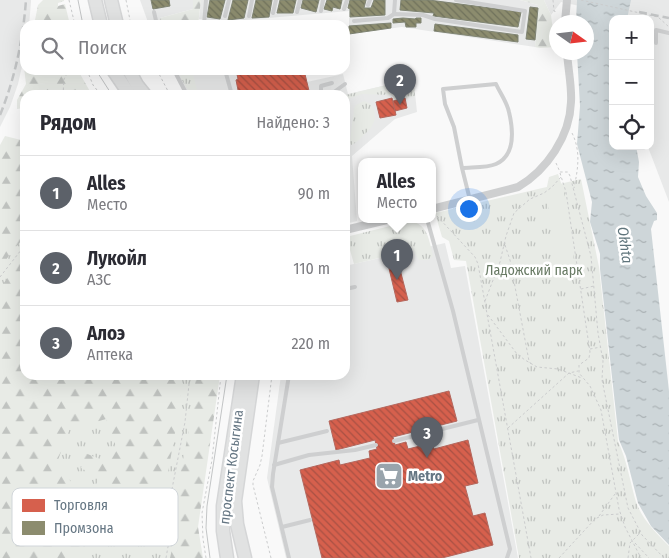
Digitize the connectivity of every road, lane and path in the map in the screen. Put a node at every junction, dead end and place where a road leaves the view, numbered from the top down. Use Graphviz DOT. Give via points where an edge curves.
graph roads {
  1 [pos="69,0"];
  2 [pos="95,0"];
  3 [pos="111,0"];
  4 [pos="126,0"];
  5 [pos="206,0"];
  6 [pos="229,0"];
  7 [pos="252,0"];
  8 [pos="276,0"];
  9 [pos="300,0"];
  10 [pos="323,0"];
  11 [pos="346,0"];
  12 [pos="370,0"];
  13 [pos="395,0"];
  14 [pos="456,0"];
  15 [pos="554,0"];
  16 [pos="567,0"];
  17 [pos="581,0"];
  18 [pos="368,5"];
  19 [pos="344,9"];
  20 [pos="321,11"];
  21 [pos="154,12"];
  22 [pos="297,12"];
  23 [pos="556,12"];
  24 [pos="273,13"];
  25 [pos="394,14"];
  26 [pos="566,15"];
  27 [pos="225,16"];
  28 [pos="249,16"];
  29 [pos="74,20"];
  30 [pos="100,20"];
  31 [pos="116,20"];
  32 [pos="131,20"];
  33 [pos="156,20"];
  34 [pos="204,20"];
  35 [pos="354,21"];
  36 [pos="669,26"];
  37 [pos="669,33"];
  38 [pos="656,43"];
  39 [pos="568,60"];
  40 [pos="66,75"];
  41 [pos="89,75"];
  42 [pos="116,75"];
  43 [pos="132,75"];
  44 [pos="160,75"];
  45 [pos="177,75"];
  46 [pos="227,75"];
  47 [pos="332,83"];
  48 [pos="345,84"];
  49 [pos="63,90"];
  50 [pos="98,90"];
  51 [pos="127,90"];
  52 [pos="142,90"];
  53 [pos="167,90"];
  54 [pos="184,90"];
  55 [pos="231,90"];
  56 [pos="321,90"];
  57 [pos="337,90"];
  58 [pos="571,131"];
  59 [pos="551,156"];
  60 [pos="462,168"];
  61 [pos="560,172"];
  62 [pos="561,177"];
  63 [pos="574,190"];
  64 [pos="470,200"];
  65 [pos="436,208"];
  66 [pos="437,216"];
  67 [pos="374,223"];
  68 [pos="429,223"];
  69 [pos="350,229"];
  70 [pos="504,245"];
  71 [pos="20,251"];
  72 [pos="0,276"];
  73 [pos="594,286"];
  74 [pos="355,287"];
  75 [pos="350,288"];
  76 [pos="580,289"];
  77 [pos="485,301"];
  78 [pos="487,313"];
  79 [pos="601,347"];
  80 [pos="590,349"];
  81 [pos="531,364"];
  82 [pos="578,371"];
  83 [pos="569,373"];
  84 [pos="582,378"];
  85 [pos="189,380"];
  86 [pos="220,380"];
  87 [pos="242,380"];
  88 [pos="252,380"];
  89 [pos="271,380"];
  90 [pos="288,380"];
  91 [pos="607,409"];
  92 [pos="602,414"];
  93 [pos="478,420"];
  94 [pos="507,428"];
  95 [pos="327,430"];
  96 [pos="394,441"];
  97 [pos="278,443"];
  98 [pos="376,445"];
  99 [pos="274,465"];
  100 [pos="172,488"];
  101 [pos="616,494"];
  102 [pos="620,514"];
  103 [pos="598,517"];
  104 [pos="310,520"];
  105 [pos="282,527"];
  106 [pos="641,533"];
  107 [pos="632,541"];
  108 [pos="206,558"];
  109 [pos="227,558"];
  110 [pos="245,558"];
  111 [pos="271,558"];
  112 [pos="289,558"];
  113 [pos="507,558"];
  114 [pos="530,558"];
  115 [pos="559,558"];
  116 [pos="628,558"];
  117 [pos="641,558"];
  118 [pos="649,558"];
  119 [pos="664,558"];
  1 -- 29 [label="path"];
  2 -- 30 [label="main road"];
  3 -- 31 [label="main road"];
  4 -- 32 [label="path"];
  5 -- 34 [label="lane"];
  6 -- 27 [label="lane"];
  7 -- 28 [label="lane"];
  8 -- 24 [label="lane"];
  9 -- 22 [label="lane"];
  10 -- 20 [label="lane"];
  11 -- 19 [label="lane"];
  12 -- 18 [label="lane"];
  13 -- 25 [label="lane"];
  14 -- 25 [label="lane" via="525,11 522,32 435,20 423,15"];
  15 -- 23 [label="path"];
  16 -- 26 [label="street"];
  17 -- 36 [label="path" via="658,17"];
  21 -- 33 [label="lane"];
  25 -- 35 [label="lane" via="388,18"];
  37 -- 38 [label="lane" via="656,30"];
  39 -- 59 [label="street" via="571,105 560,143"];
  40 -- 49 [label="path"];
  41 -- 50 [label="path"];
  42 -- 51 [label="main road"];
  43 -- 52 [label="main road"];
  44 -- 53 [label="path"];
  45 -- 54 [label="lane"];
  46 -- 55 [label="lane"];
  47 -- 56 [label="lane" via="321,86"];
  48 -- 57 [label="lane"];
  58 -- 63 [label="path" via="578,158"];
  59 -- 61 [label="path"];
  59 -- 64 [label="street" via="536,174 518,187"];
  60 -- 60 [label="lane" via="443,89 496,84 509,111 511,149 496,164"];
  60 -- 64 [label="lane"];
  61 -- 62 [label="path"];
  61 -- 63 [label="path" via="568,172"];
  62 -- 70 [label="path" via="514,213"];
  62 -- 76 [label="path"];
  63 -- 73 [label="path" via="591,256"];
  64 -- 65 [label="street"];
  66 -- 77 [label="path" via="477,261"];
  67 -- 69 [label="street"];
  68 -- 93 [label="lane"];
  70 -- 77 [label="path"];
  70 -- 81 [label="path" via="510,260"];
  71 -- 72 [label="path"];
  73 -- 76 [label="path"];
  73 -- 79 [label="path"];
  74 -- 75 [label="lane"];
  76 -- 80 [label="path"];
  77 -- 78 [label="path"];
  78 -- 81 [label="path" via="517,354"];
  78 -- 94 [label="path"];
  79 -- 80 [label="path"];
  79 -- 91 [label="path"];
  80 -- 82 [label="path" via="590,356 579,365"];
  81 -- 83 [label="path"];
  82 -- 83 [label="path"];
  82 -- 84 [label="path"];
  83 -- 84 [label="path"];
  83 -- 94 [label="path"];
  84 -- 92 [label="path" via="590,386"];
  85 -- 100 [label="path"];
  86 -- 108 [label="path" via="212,460 202,513"];
  87 -- 109 [label="main road, проспект Косыгина" via="223,506"];
  88 -- 110 [label="main road, проспект Косыгина" via="236,495 237,524"];
  89 -- 111 [label="path" via="262,456 253,480"];
  90 -- 97 [label="lane"];
  91 -- 92 [label="path"];
  91 -- 106 [label="path" via="628,508"];
  92 -- 101 [label="path"];
  93 -- 96 [label="lane"];
  93 -- 113 [label="lane" via="510,549"];
  94 -- 114 [label="path"];
  95 -- 97 [label="lane"];
  97 -- 99 [label="lane"];
  98 -- 99 [label="lane" via="309,455"];
  99 -- 105 [label="lane" via="272,487"];
  101 -- 102 [label="path"];
  101 -- 103 [label="path"];
  102 -- 103 [label="path"];
  102 -- 107 [label="path"];
  103 -- 115 [label="path"];
  104 -- 105 [label="lane"];
  105 -- 112 [label="lane"];
  106 -- 107 [label="path"];
  106 -- 119 [label="path"];
  107 -- 116 [label="path"];
  107 -- 117 [label="path"];
  107 -- 118 [label="path"];
}
